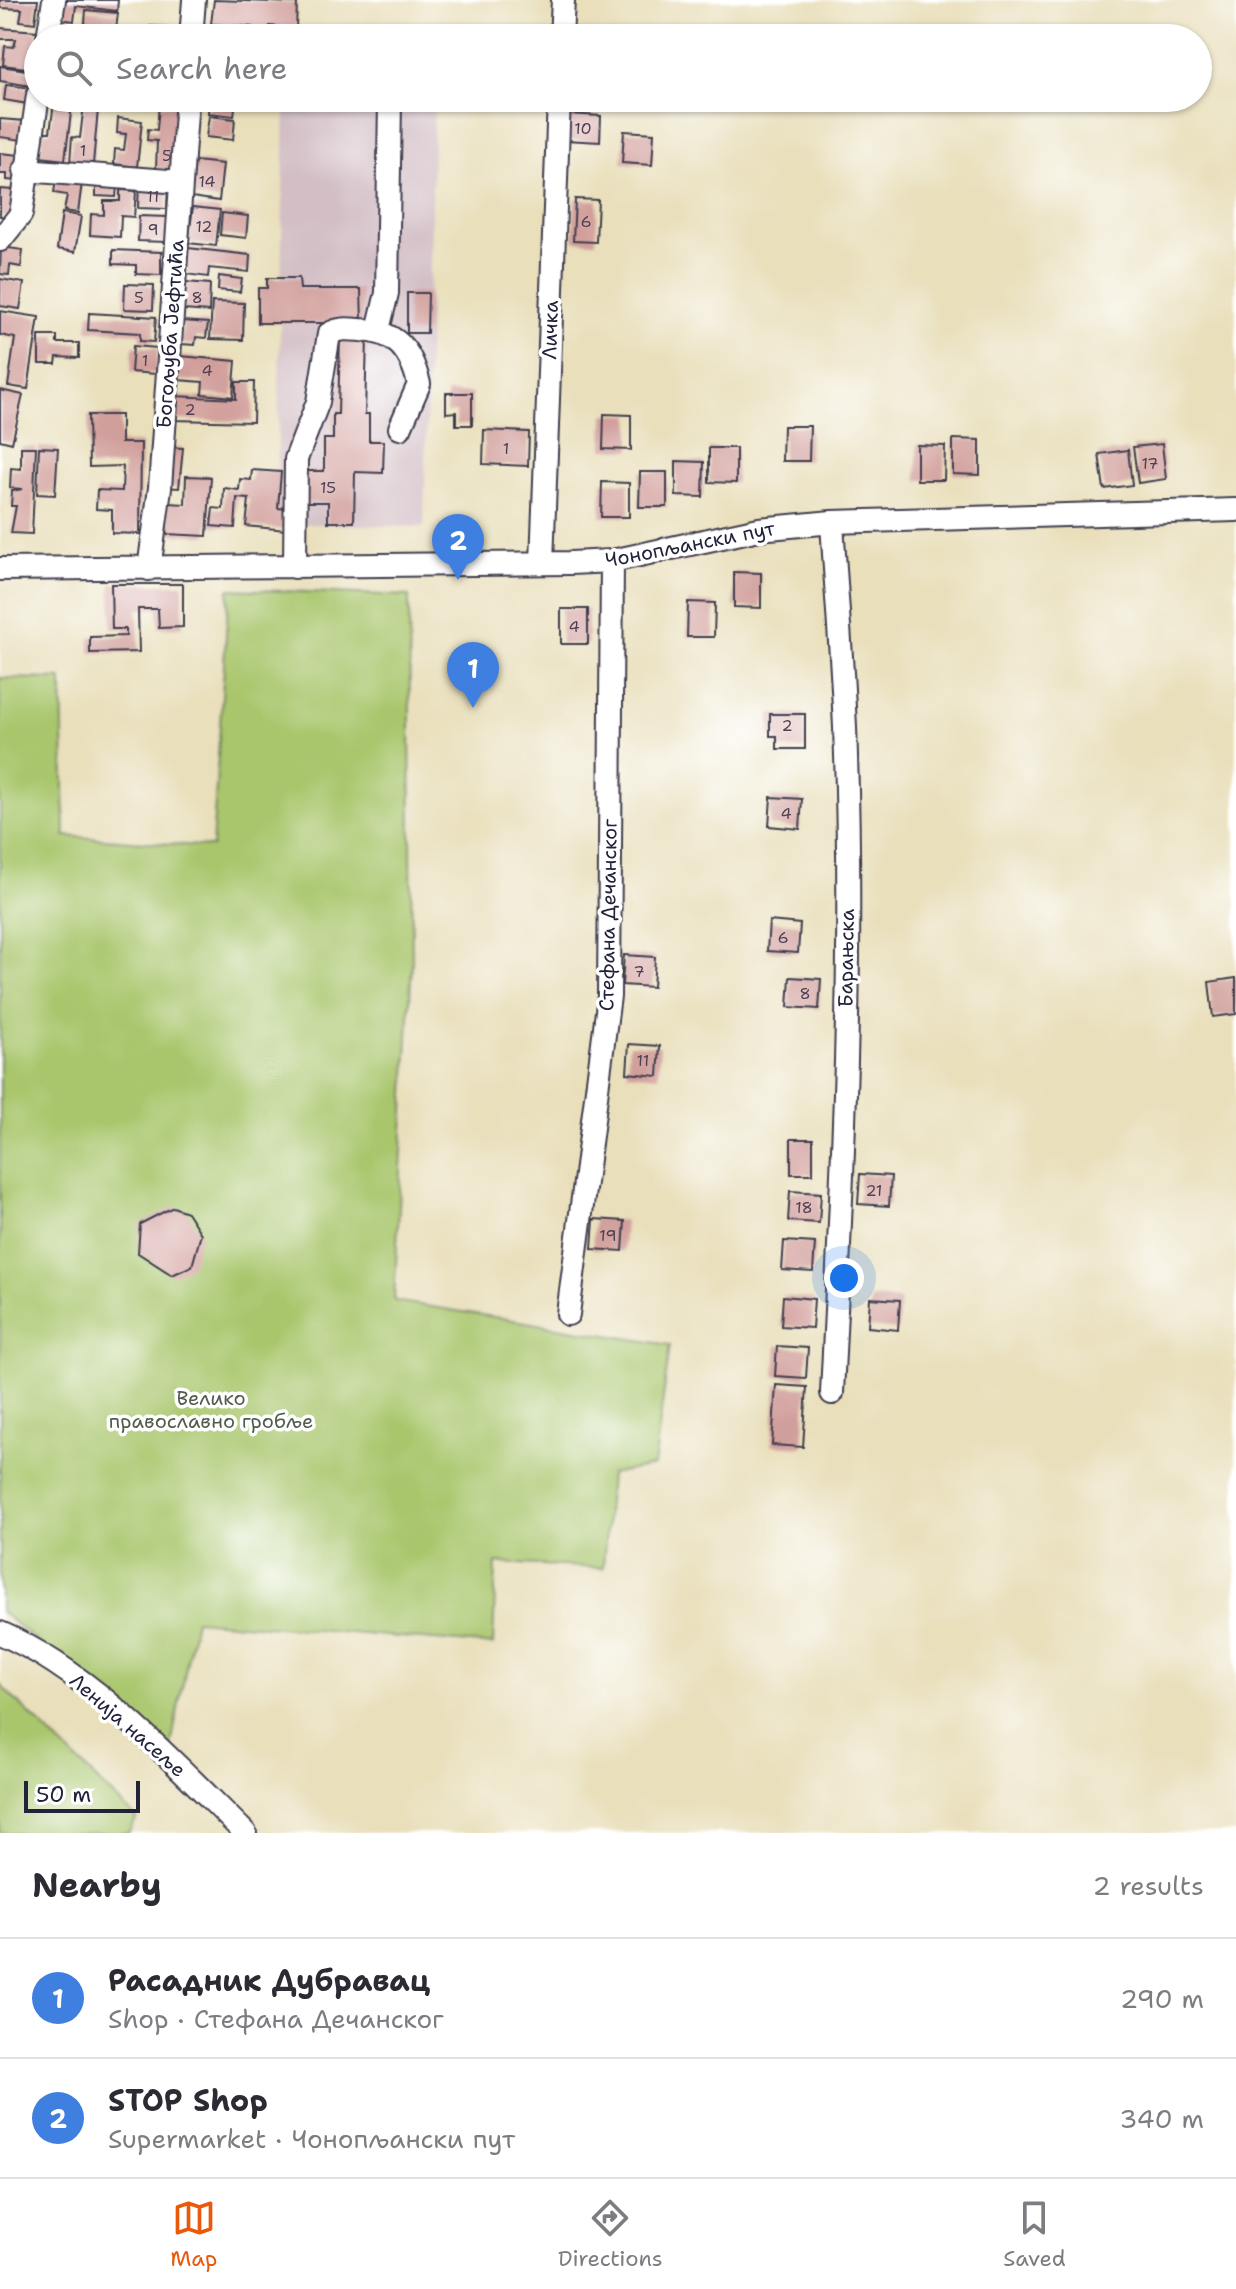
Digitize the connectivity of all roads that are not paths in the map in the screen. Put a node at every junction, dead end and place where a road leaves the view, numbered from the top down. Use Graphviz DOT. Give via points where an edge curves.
graph roads {
  1 [pos="54,0"];
  2 [pos="194,0"];
  3 [pos="563,0"];
  4 [pos="50,24"];
  5 [pos="192,24"];
  6 [pos="562,24"];
  7 [pos="35,112"];
  8 [pos="186,112"];
  9 [pos="390,112"];
  10 [pos="558,112"];
  11 [pos="25,170"];
  12 [pos="181,182"];
  13 [pos="0,240"];
  14 [pos="378,330"];
  15 [pos="400,428"];
  16 [pos="1236,510"];
  17 [pos="832,522"];
  18 [pos="612,561"];
  19 [pos="542,563"];
  20 [pos="295,567"];
  21 [pos="0,569"];
  22 [pos="149,569"];
  23 [pos="568,1314"];
  24 [pos="832,1393"];
  25 [pos="0,1633"];
  26 [pos="245,1833"];
  1 -- 4 [label="street"];
  2 -- 5 [label="street"];
  3 -- 6 [label="street"];
  7 -- 11 [label="street"];
  8 -- 12 [label="street, Богољуба Јефтића"];
  9 -- 14 [label="street" via="387,293"];
  10 -- 19 [label="street, Личка"];
  11 -- 12 [label="street"];
  11 -- 13 [label="street" via="21,214"];
  12 -- 22 [label="street, Богољуба Јефтића" via="160,488"];
  14 -- 15 [label="street" via="402,343 419,384"];
  14 -- 20 [label="street" via="337,329 329,334 318,402 296,459"];
  16 -- 17 [label="street, Чонопљански пут"];
  17 -- 18 [label="street, Чонопљански пут" via="735,533"];
  17 -- 24 [label="street, Барањска" via="845,729 847,940"];
  18 -- 19 [label="street, Чонопљански пут"];
  18 -- 23 [label="street, Стефана Дечанског" via="609,996"];
  19 -- 20 [label="street, Чонопљански пут"];
  20 -- 22 [label="street, Чонопљански пут"];
  21 -- 22 [label="street, Чонопљански пут"];
  25 -- 26 [label="street, Ленија насеље" via="56,1664 92,1693 160,1749"];
}
